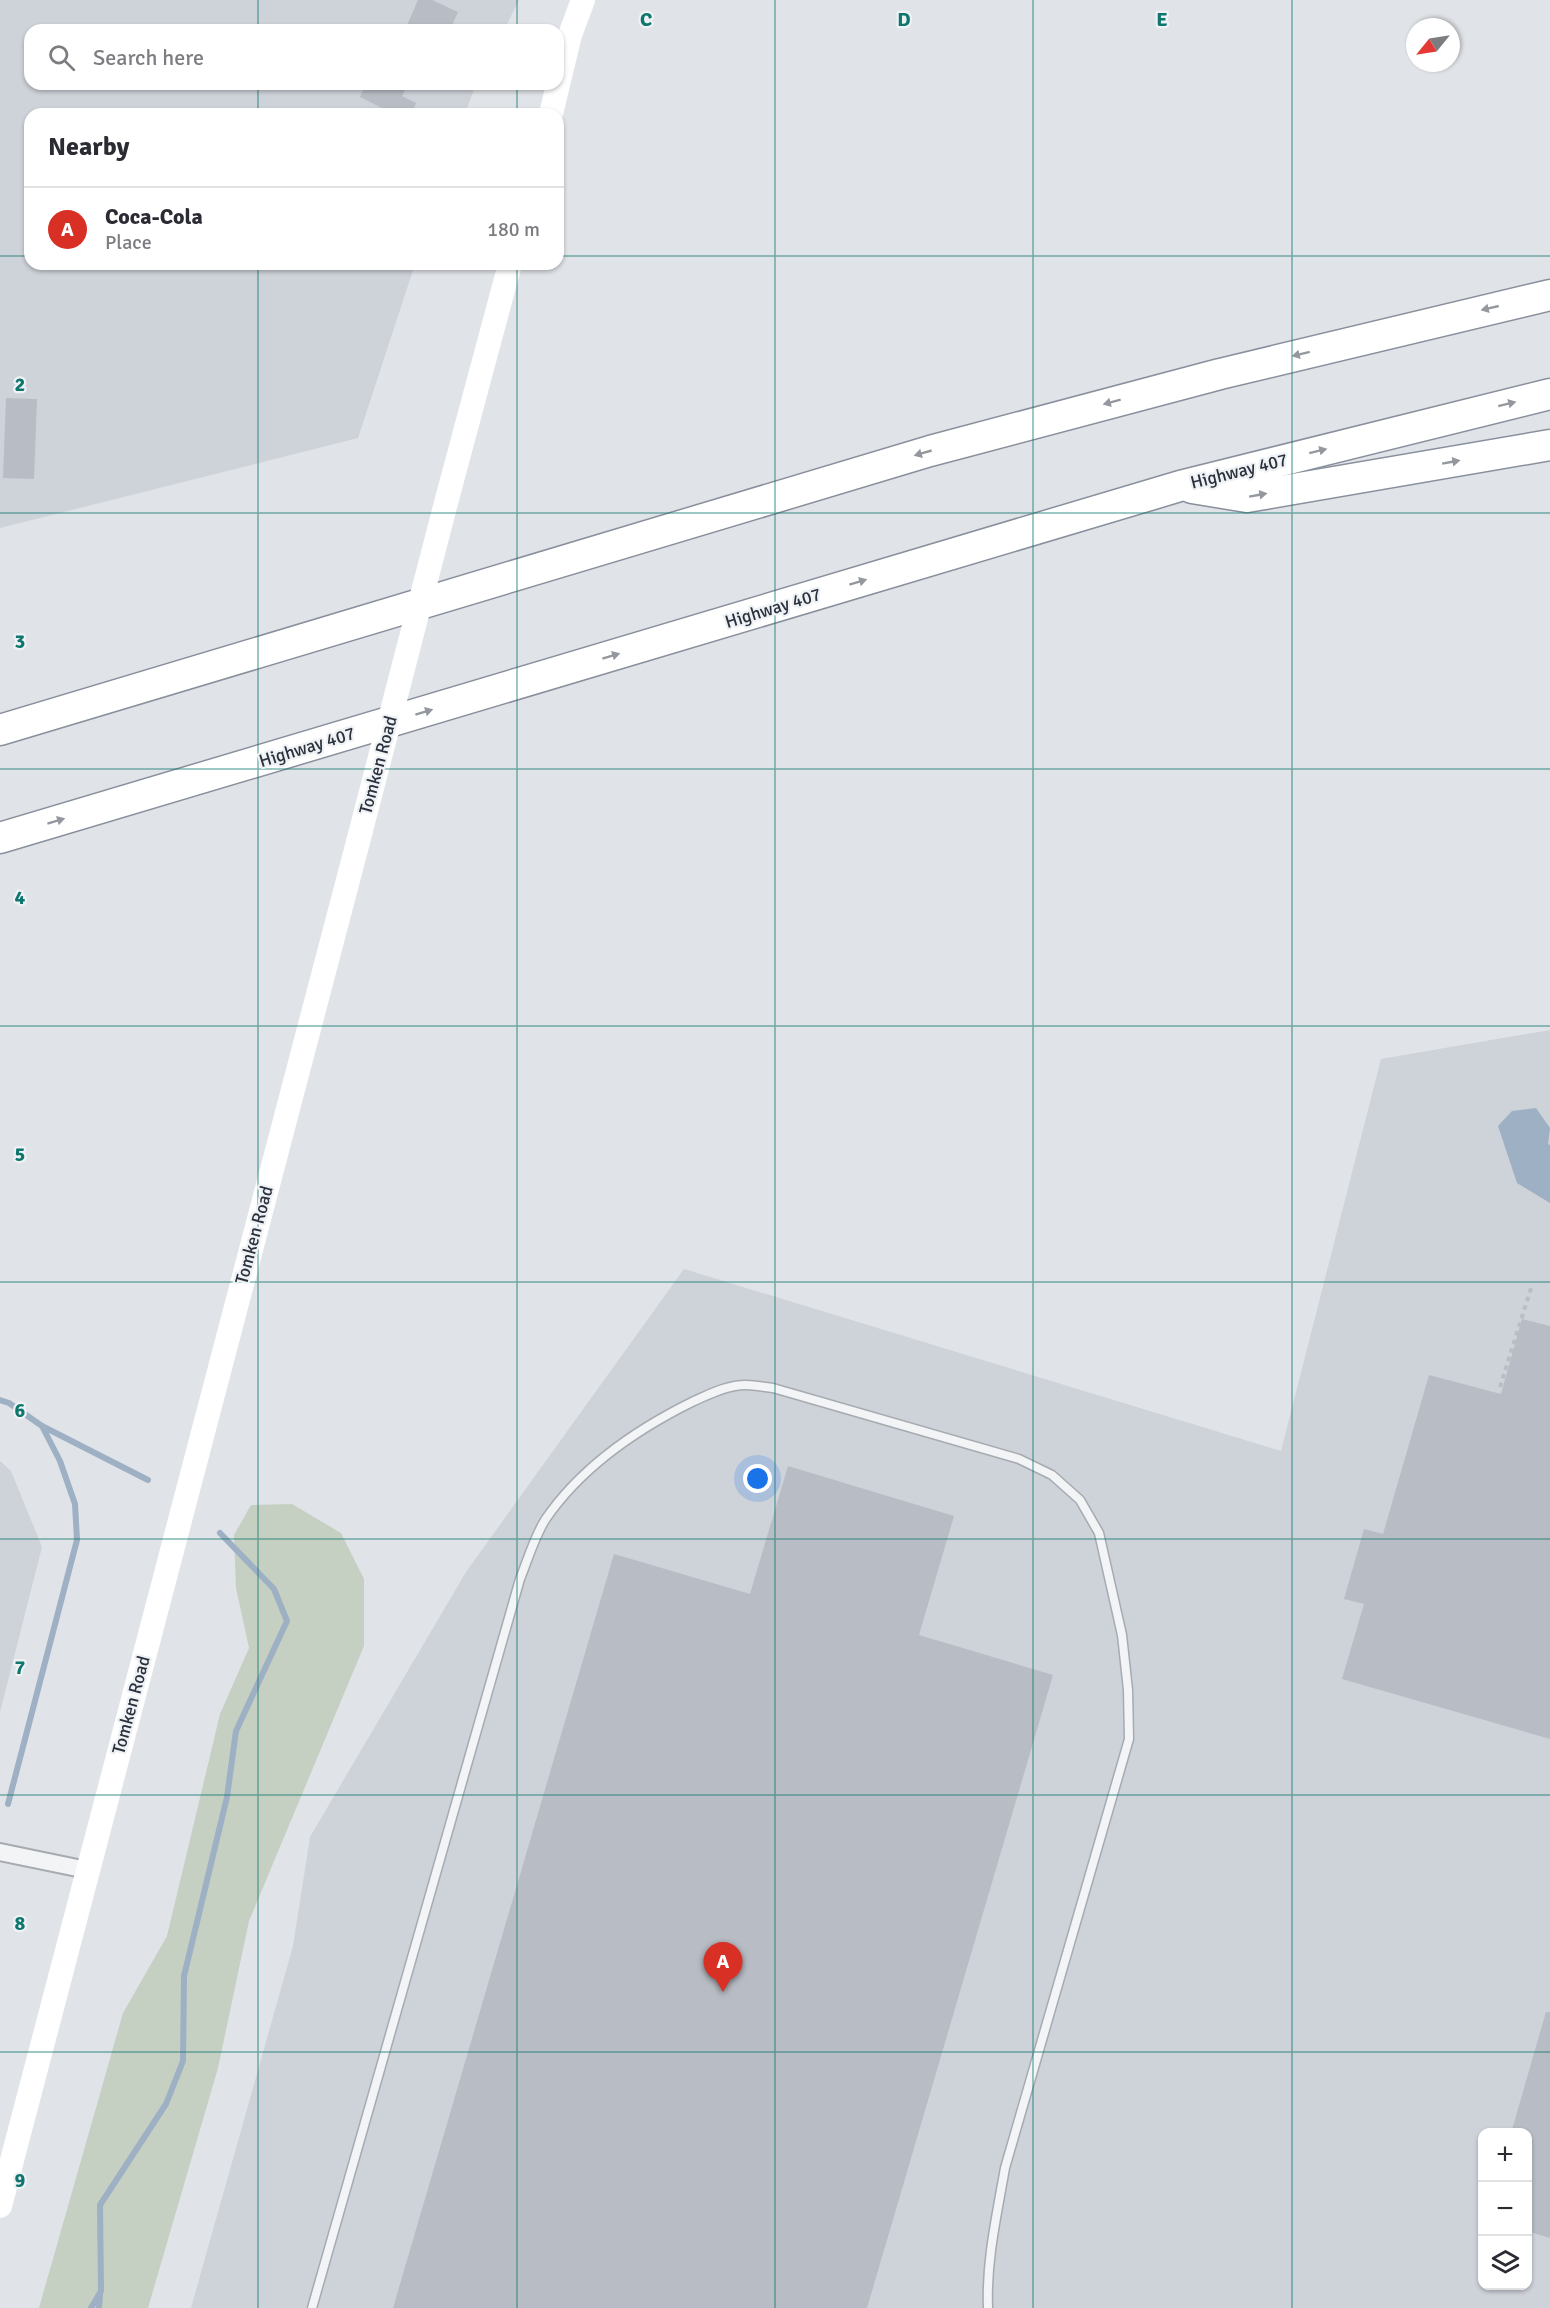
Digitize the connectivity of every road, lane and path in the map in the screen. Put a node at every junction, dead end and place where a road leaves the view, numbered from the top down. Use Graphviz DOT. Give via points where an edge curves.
graph roads {
  1 [pos="583,0"];
  2 [pos="564,59"];
  3 [pos="557,90"];
  4 [pos="552,108"];
  5 [pos="508,270"];
  6 [pos="1550,295"];
  7 [pos="1550,394"];
  8 [pos="1550,445"];
  9 [pos="1180,486"];
  10 [pos="0,730"];
  11 [pos="0,838"];
  12 [pos="1532,1285"];
  13 [pos="1500,1387"];
  14 [pos="0,1852"];
  15 [pos="87,1870"];
  16 [pos="0,2206"];
  17 [pos="312,2308"];
  18 [pos="988,2308"];
  1 -- 2 [label="main road"];
  3 -- 4 [label="main road"];
  5 -- 15 [label="main road, Tomken Road, bridge"];
  6 -- 10 [label="highway, one-way" via="1220,374 930,451"];
  9 -- 7 [label="highway, Highway 407, one-way"];
  9 -- 8 [label="highway, one-way" via="1247,497"];
  11 -- 9 [label="highway, Highway 407, one-way"];
  12 -- 13 [label="path"];
  14 -- 15 [label="street"];
  15 -- 16 [label="main road, Tomken Road"];
  17 -- 18 [label="lane" via="520,1579 536,1537 578,1479 622,1442 716,1390 744,1385 773,1388 1019,1459 1052,1475 1080,1500 1099,1533 1122,1635 1129,1739 1005,2168 993,2232"];
}
